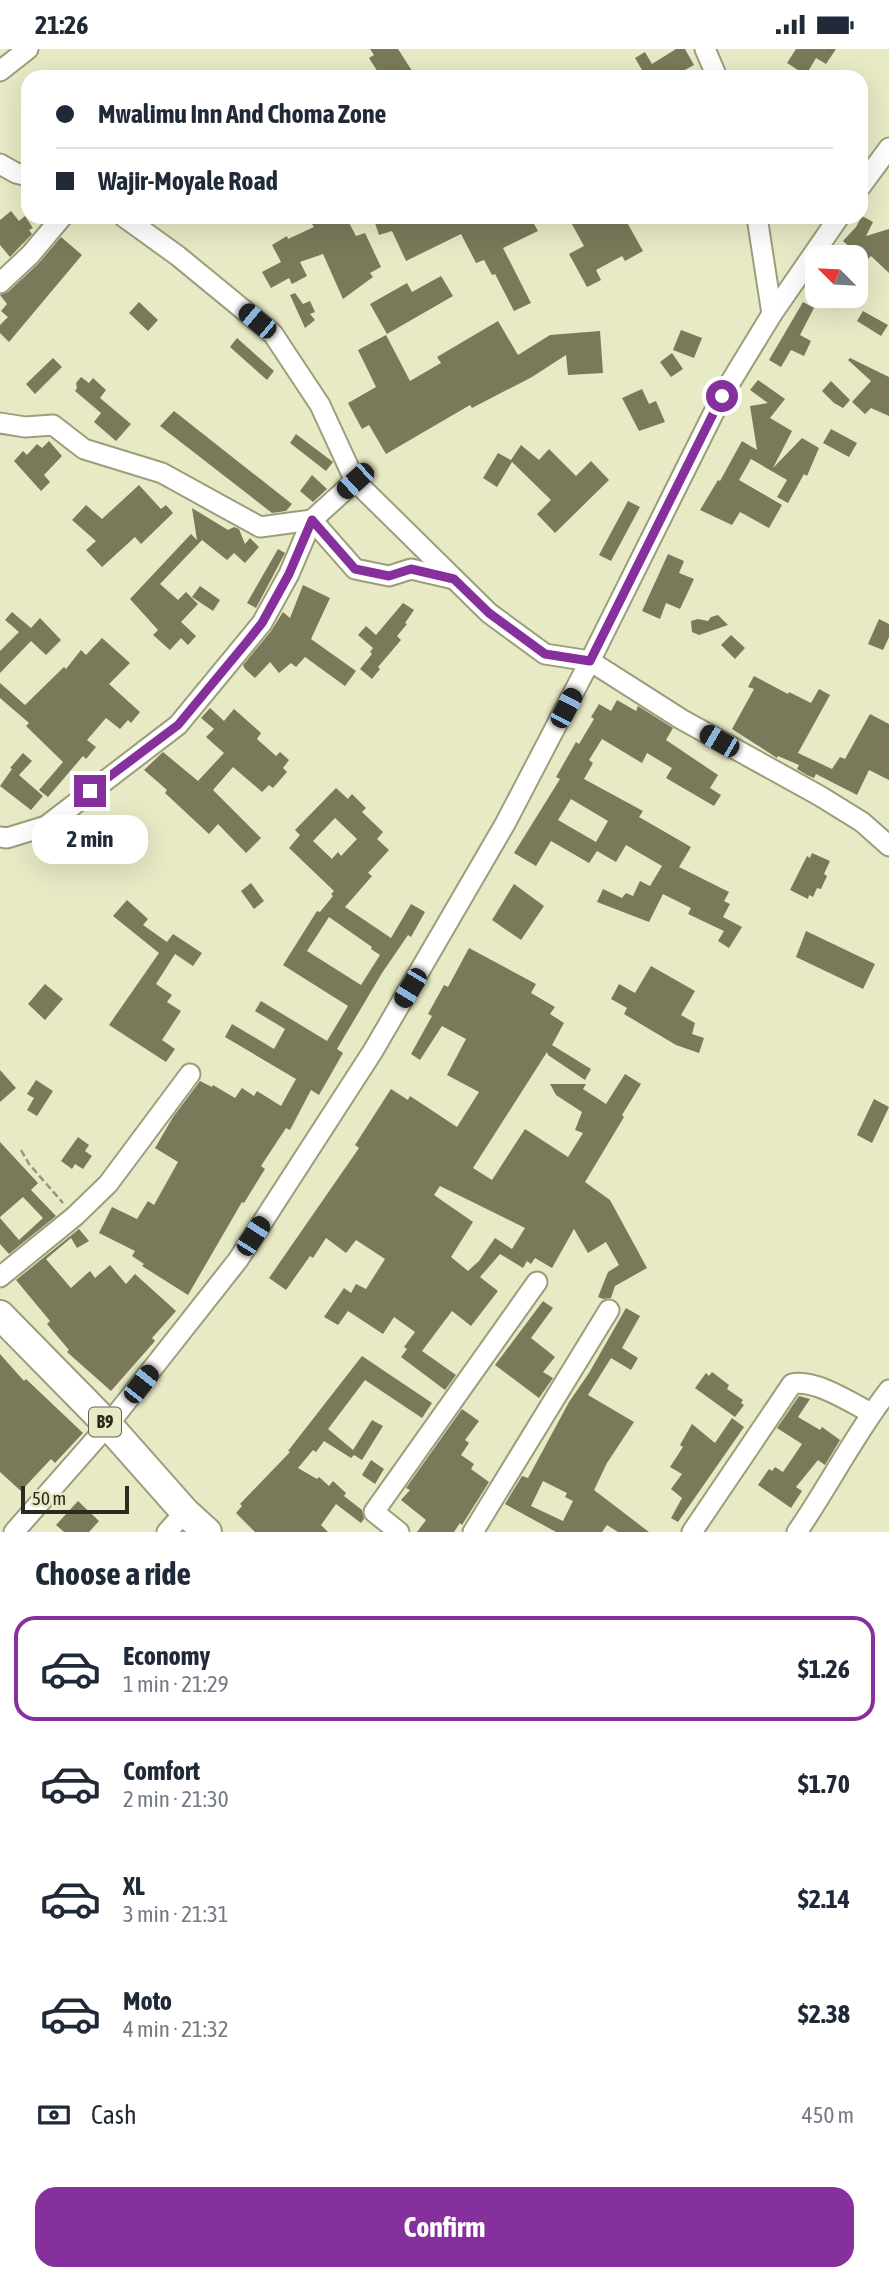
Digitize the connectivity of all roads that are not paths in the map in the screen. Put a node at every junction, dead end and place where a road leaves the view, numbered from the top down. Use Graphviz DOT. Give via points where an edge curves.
graph roads {
  1 [pos="28,49"];
  2 [pos="705,49"];
  3 [pos="714,70"];
  4 [pos="0,71"];
  5 [pos="889,148"];
  6 [pos="0,164"];
  7 [pos="21,174"];
  8 [pos="868,176"];
  9 [pos="56,224"];
  10 [pos="134,224"];
  11 [pos="758,224"];
  12 [pos="834,224"];
  13 [pos="0,283"];
  14 [pos="772,314"];
  15 [pos="0,423"];
  16 [pos="355,481"];
  17 [pos="312,520"];
  18 [pos="454,579"];
  19 [pos="590,661"];
  20 [pos="0,838"];
  21 [pos="889,846"];
  22 [pos="190,1074"];
  23 [pos="0,1277"];
  24 [pos="537,1282"];
  25 [pos="609,1310"];
  26 [pos="0,1315"];
  27 [pos="889,1390"];
  28 [pos="871,1413"];
  29 [pos="108,1425"];
  30 [pos="176,1522"];
  31 [pos="14,1532"];
  32 [pos="207,1532"];
  33 [pos="399,1532"];
  34 [pos="473,1532"];
  35 [pos="692,1532"];
  36 [pos="797,1532"];
  1 -- 4 [label="street"];
  2 -- 3 [label="street"];
  5 -- 8 [label="street"];
  6 -- 7 [label="street"];
  9 -- 13 [label="street"];
  10 -- 16 [label="street" via="272,334 320,405"];
  11 -- 14 [label="street"];
  12 -- 14 [label="street"];
  14 -- 19 [label="street" via="722,396"];
  15 -- 17 [label="street" via="53,425 84,449 162,473 260,527"];
  16 -- 17 [label="street"];
  16 -- 18 [label="street"];
  17 -- 18 [label="street" via="355,569 389,576 411,569"];
  17 -- 20 [label="street" via="262,623 178,725 46,826"];
  18 -- 19 [label="street" via="497,619 545,654"];
  19 -- 21 [label="street" via="681,719 820,796 862,822"];
  19 -- 29 [label="street" via="505,824 373,1051 238,1260"];
  22 -- 23 [label="street" via="108,1184"];
  24 -- 33 [label="street" via="374,1512"];
  25 -- 34 [label="street"];
  26 -- 29 [label="highway, B9"];
  27 -- 28 [label="street"];
  28 -- 35 [label="street" via="813,1385 792,1384"];
  28 -- 36 [label="street"];
  29 -- 30 [label="highway, B9"];
  29 -- 31 [label="street"];
  30 -- 32 [label="highway, B9"];
}
